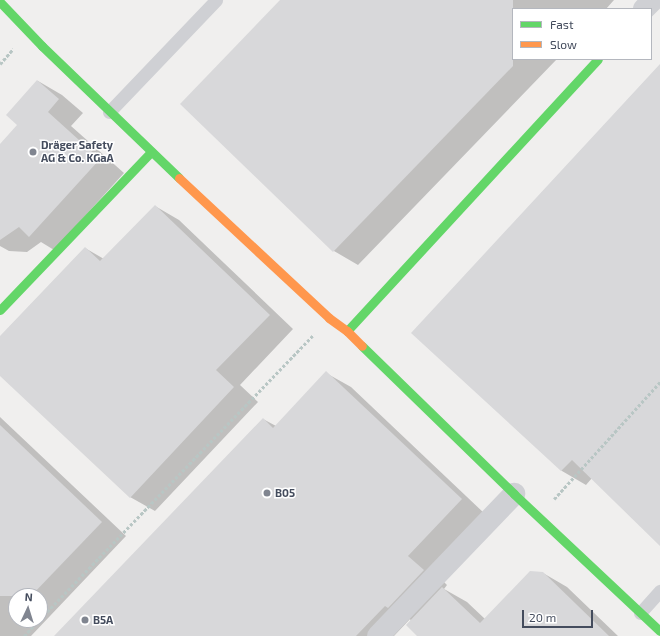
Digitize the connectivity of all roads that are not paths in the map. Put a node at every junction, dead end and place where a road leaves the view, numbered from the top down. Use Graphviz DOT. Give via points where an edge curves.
graph roads {
  1 [pos="216,0"];
  2 [pos="653,0"];
  3 [pos="0,2"];
  4 [pos="645,8"];
  5 [pos="597,60"];
  6 [pos="109,112"];
  7 [pos="151,152"];
  8 [pos="0,310"];
  9 [pos="347,331"];
  10 [pos="514,494"];
  11 [pos="660,592"];
  12 [pos="640,613"];
  13 [pos="660,631"];
  14 [pos="378,636"];
  1 -- 6 [label="lane"];
  2 -- 4 [label="street"];
  3 -- 6 [label="street"];
  5 -- 9 [label="street"];
  6 -- 7 [label="street"];
  7 -- 8 [label="street"];
  7 -- 9 [label="street" via="329,318"];
  9 -- 10 [label="street"];
  10 -- 12 [label="street"];
  10 -- 14 [label="street"];
  11 -- 12 [label="lane"];
  12 -- 13 [label="street"];
}
